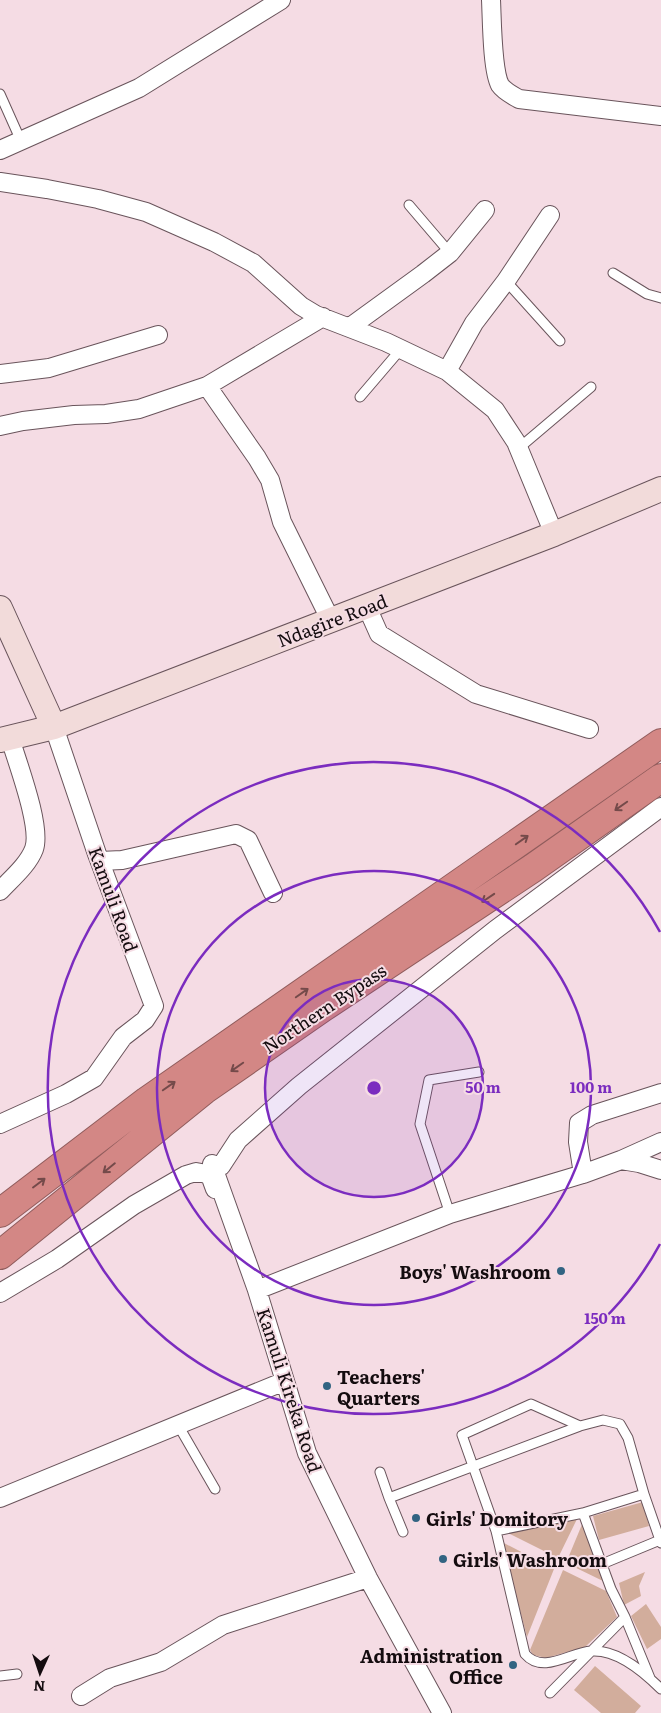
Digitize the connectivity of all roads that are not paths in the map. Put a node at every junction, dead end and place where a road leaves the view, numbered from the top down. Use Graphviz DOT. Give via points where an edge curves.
graph roads {
  1 [pos="281,0"];
  2 [pos="490,0"];
  3 [pos="0,94"];
  4 [pos="661,116"];
  5 [pos="21,140"];
  6 [pos="0,150"];
  7 [pos="0,182"];
  8 [pos="409,205"];
  9 [pos="485,210"];
  10 [pos="550,215"];
  11 [pos="450,253"];
  12 [pos="613,273"];
  13 [pos="506,281"];
  14 [pos="661,298"];
  15 [pos="323,317"];
  16 [pos="350,327"];
  17 [pos="158,335"];
  18 [pos="560,342"];
  19 [pos="401,349"];
  20 [pos="447,371"];
  21 [pos="0,374"];
  22 [pos="207,386"];
  23 [pos="591,387"];
  24 [pos="360,397"];
  25 [pos="0,426"];
  26 [pos="519,448"];
  27 [pos="661,489"];
  28 [pos="554,534"];
  29 [pos="366,607"];
  30 [pos="0,608"];
  31 [pos="331,621"];
  32 [pos="54,727"];
  33 [pos="589,730"];
  34 [pos="5,739"];
  35 [pos="661,743"];
  36 [pos="661,778"];
  37 [pos="661,807"];
  38 [pos="100,861"];
  39 [pos="0,891"];
  40 [pos="273,893"];
  41 [pos="479,1072"];
  42 [pos="661,1093"];
  43 [pos="0,1124"];
  44 [pos="661,1142"];
  45 [pos="621,1160"];
  46 [pos="661,1170"];
  47 [pos="583,1174"];
  48 [pos="226,1204"];
  49 [pos="0,1213"];
  50 [pos="450,1214"];
  51 [pos="0,1255"];
  52 [pos="257,1290"];
  53 [pos="0,1293"];
  54 [pos="286,1381"];
  55 [pos="178,1426"];
  56 [pos="580,1426"];
  57 [pos="473,1466"];
  58 [pos="380,1472"];
  59 [pos="215,1489"];
  60 [pos="644,1494"];
  61 [pos="0,1498"];
  62 [pos="389,1498"];
  63 [pos="584,1513"];
  64 [pos="496,1531"];
  65 [pos="403,1532"];
  66 [pos="660,1541"];
  67 [pos="602,1564"];
  68 [pos="368,1578"];
  69 [pos="624,1616"];
  70 [pos="591,1651"];
  71 [pos="17,1674"];
  72 [pos="0,1676"];
  73 [pos="650,1678"];
  74 [pos="661,1690"];
  75 [pos="550,1693"];
  76 [pos="81,1696"];
  77 [pos="442,1713"];
  1 -- 5 [label="street" via="140,88"];
  2 -- 4 [label="street" via="496,69 500,85 508,92 519,99"];
  3 -- 5 [label="lane"];
  5 -- 6 [label="street"];
  7 -- 15 [label="street" via="98,199 146,212 253,263 301,306"];
  8 -- 11 [label="lane"];
  9 -- 11 [label="street"];
  10 -- 13 [label="street"];
  11 -- 16 [label="street"];
  12 -- 14 [label="lane" via="647,294"];
  13 -- 18 [label="lane"];
  13 -- 20 [label="street" via="474,324"];
  15 -- 16 [label="street"];
  15 -- 22 [label="street"];
  16 -- 19 [label="street"];
  17 -- 21 [label="street" via="49,368"];
  19 -- 20 [label="street"];
  19 -- 24 [label="lane"];
  20 -- 26 [label="street" via="494,410"];
  22 -- 25 [label="street" via="139,409"];
  22 -- 31 [label="street" via="270,480 282,522"];
  23 -- 26 [label="lane"];
  26 -- 28 [label="street"];
  27 -- 28 [label="street, Ndagire Road"];
  28 -- 29 [label="street, Ndagire Road"];
  29 -- 31 [label="street, Ndagire Road"];
  29 -- 33 [label="street" via="379,634 476,694"];
  30 -- 32 [label="street, Kamuli Road"];
  31 -- 32 [label="street, Ndagire Road"];
  32 -- 34 [label="street, Ndagire Road"];
  32 -- 38 [label="street, Kamuli Road"];
  34 -- 39 [label="street" via="34,820 36,836 28,859"];
  49 -- 35 [label="highway, Northern Bypass, one-way" via="147,1101"];
  36 -- 51 [label="highway, Northern Bypass, one-way" via="534,868 204,1090"];
  37 -- 48 [label="street, Kamuli Kireka Road" via="495,930 299,1086 238,1140 222,1166 213,1167"];
  38 -- 40 [label="street" via="122,860 236,834 248,840"];
  38 -- 43 [label="street, Kamuli Road" via="154,1006 145,1020 123,1037 94,1078"];
  41 -- 50 [label="lane" via="429,1080 420,1124"];
  42 -- 47 [label="street" via="592,1115 580,1123 578,1142"];
  44 -- 45 [label="street"];
  45 -- 46 [label="street"];
  45 -- 47 [label="street"];
  47 -- 50 [label="street"];
  48 -- 52 [label="street, Kamuli Kireka Road"];
  48 -- 53 [label="street" via="220,1205 207,1174 196,1172 186,1175 134,1205 57,1259"];
  50 -- 52 [label="street"];
  52 -- 54 [label="street, Kamuli Kireka Road"];
  54 -- 55 [label="street"];
  54 -- 68 [label="street, Kamuli Kireka Road" via="307,1453"];
  55 -- 59 [label="lane"];
  55 -- 61 [label="street"];
  56 -- 57 [label="lane"];
  56 -- 57 [label="lane" via="531,1404 462,1435"];
  56 -- 60 [label="lane" via="603,1420 620,1424 628,1438"];
  57 -- 62 [label="lane"];
  57 -- 64 [label="lane"];
  58 -- 62 [label="lane"];
  60 -- 63 [label="lane"];
  60 -- 66 [label="lane"];
  62 -- 65 [label="lane"];
  63 -- 64 [label="lane"];
  63 -- 67 [label="lane"];
  64 -- 70 [label="lane" via="525,1654 540,1663"];
  66 -- 67 [label="lane"];
  67 -- 69 [label="lane"];
  68 -- 76 [label="street" via="223,1625 161,1662 110,1678"];
  68 -- 77 [label="street, Kamuli Kireka Road"];
  69 -- 70 [label="lane"];
  69 -- 73 [label="lane"];
  70 -- 73 [label="lane" via="617,1655"];
  70 -- 75 [label="lane"];
  71 -- 72 [label="lane"];
  73 -- 74 [label="lane"];
}
